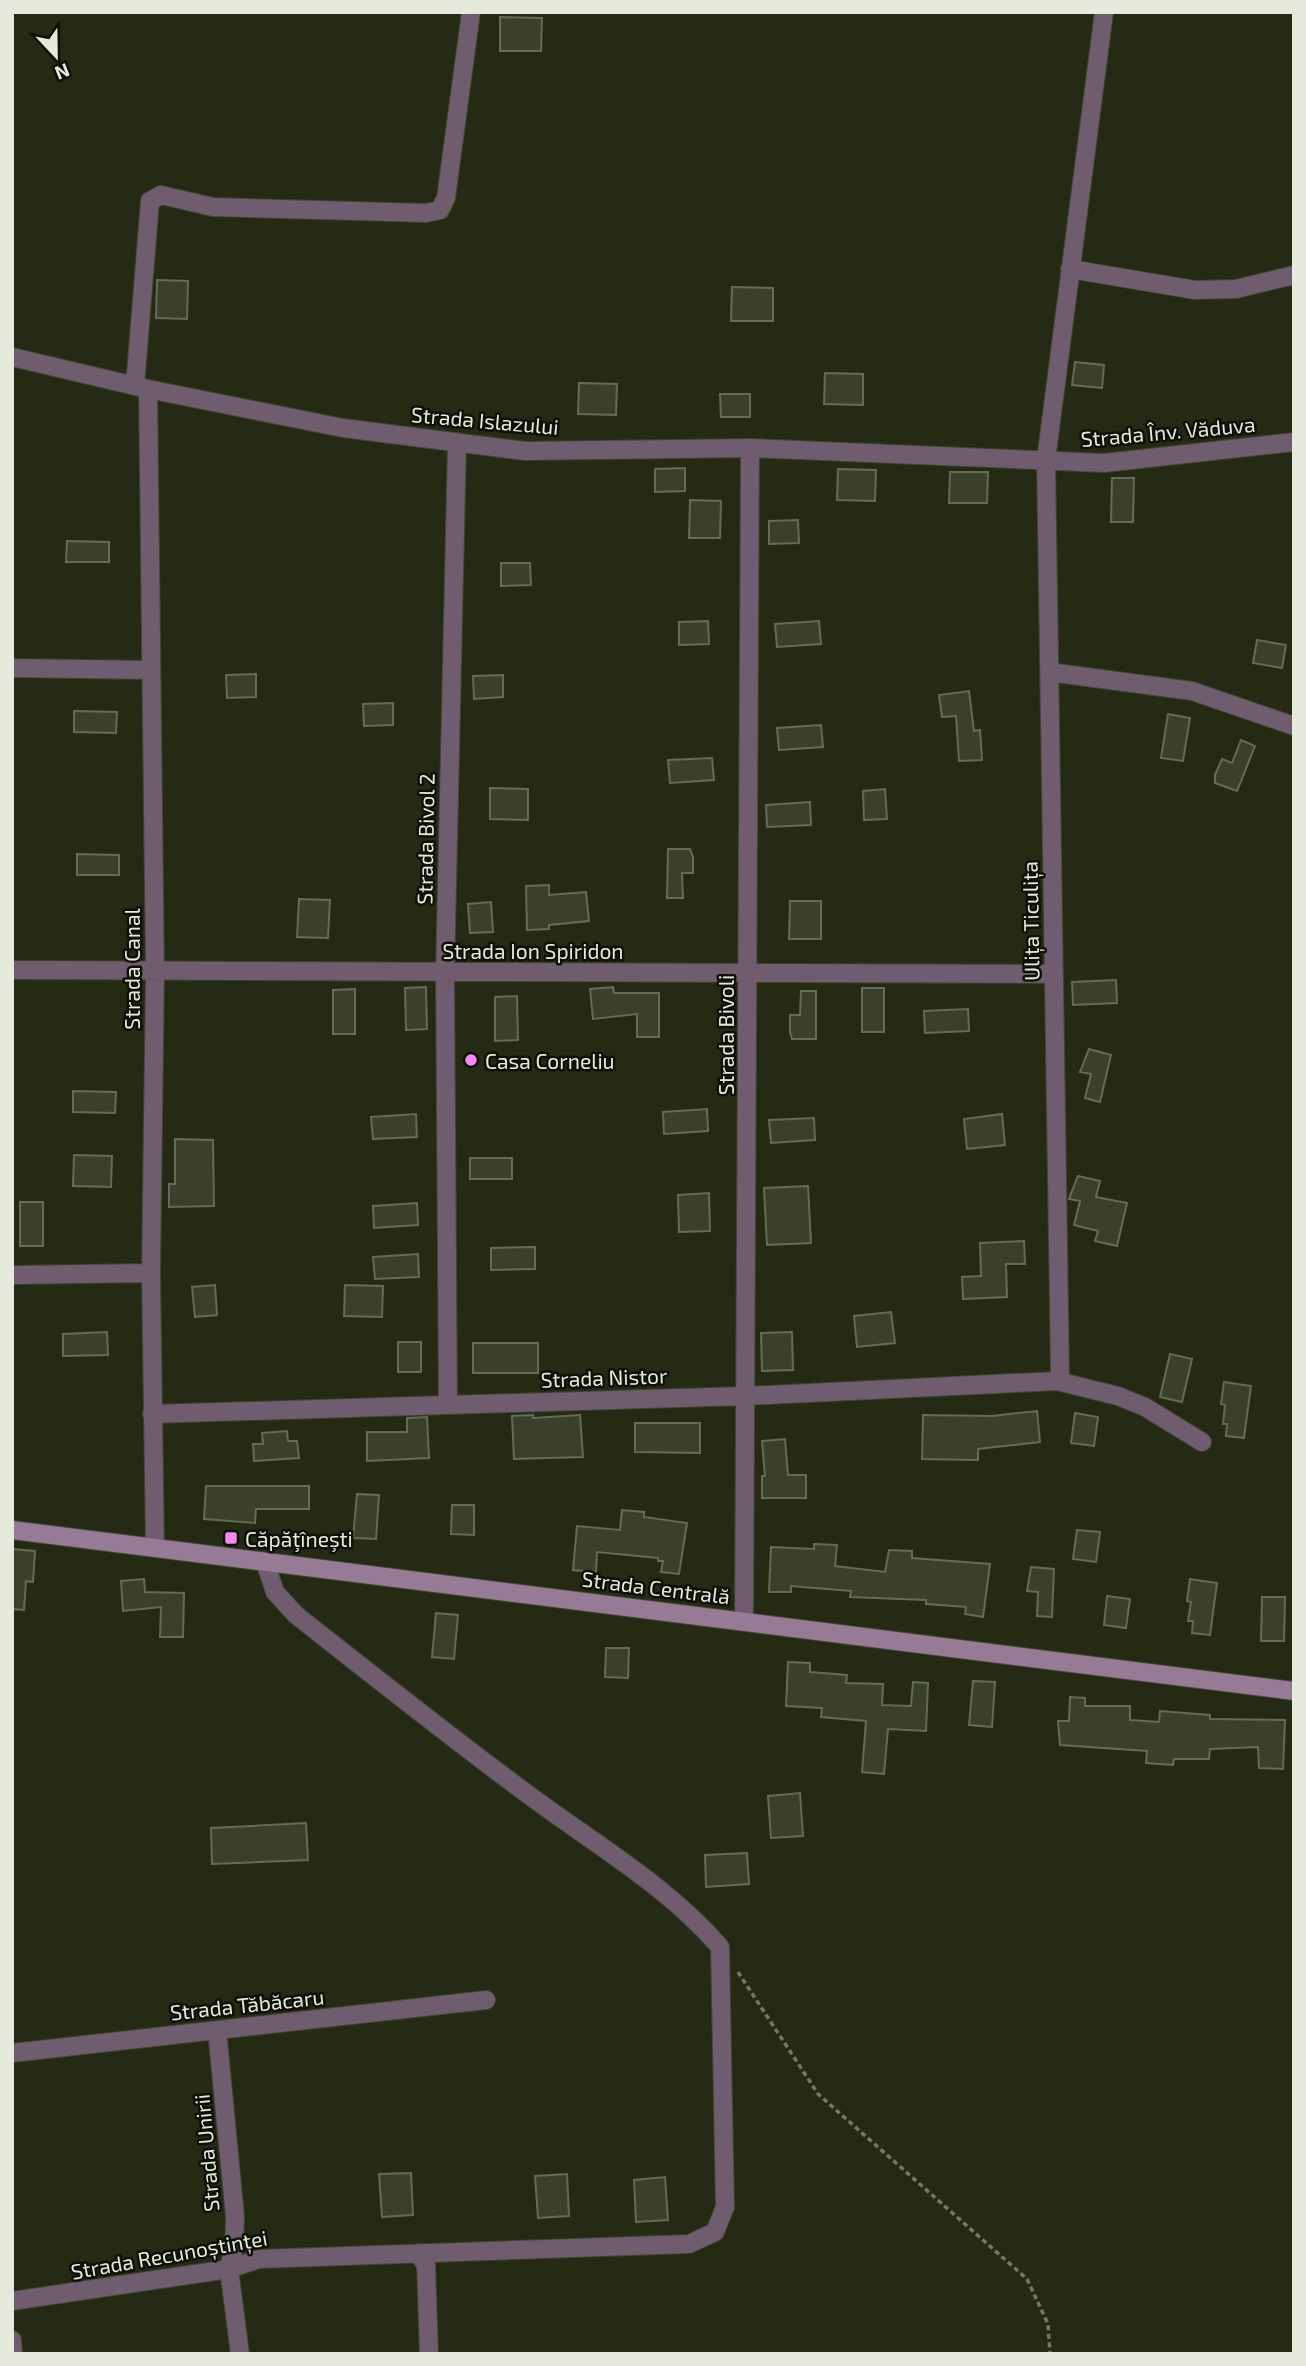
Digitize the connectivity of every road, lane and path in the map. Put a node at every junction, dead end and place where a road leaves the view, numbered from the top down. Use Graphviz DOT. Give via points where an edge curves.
graph roads {
  1 [pos="471,12"];
  2 [pos="1104,12"];
  3 [pos="1070,269"];
  4 [pos="1294,275"];
  5 [pos="12,357"];
  6 [pos="142,388"];
  7 [pos="1294,442"];
  8 [pos="457,443"];
  9 [pos="750,448"];
  10 [pos="1046,460"];
  11 [pos="12,668"];
  12 [pos="151,670"];
  13 [pos="1049,672"];
  14 [pos="1294,726"];
  15 [pos="12,970"];
  16 [pos="155,972"];
  17 [pos="748,972"];
  18 [pos="445,973"];
  19 [pos="1054,974"];
  20 [pos="151,1273"];
  21 [pos="12,1275"];
  22 [pos="1057,1381"];
  23 [pos="744,1396"];
  24 [pos="448,1405"];
  25 [pos="152,1414"];
  26 [pos="1202,1442"];
  27 [pos="12,1530"];
  28 [pos="155,1548"];
  29 [pos="265,1562"];
  30 [pos="744,1621"];
  31 [pos="1294,1691"];
  32 [pos="720,1947"];
  33 [pos="486,2000"];
  34 [pos="217,2030"];
  35 [pos="12,2053"];
  36 [pos="418,2253"];
  37 [pos="229,2269"];
  38 [pos="12,2301"];
  39 [pos="12,2340"];
  40 [pos="13,2354"];
  41 [pos="240,2354"];
  42 [pos="429,2354"];
  43 [pos="1050,2354"];
  1 -- 6 [label="street, Strada Canal" via="446,198 440,210 213,207 161,195 150,201"];
  2 -- 3 [label="street, Ulița Ticulița"];
  3 -- 4 [label="street" via="1195,290 1237,289"];
  3 -- 10 [label="street, Ulița Ticulița"];
  5 -- 6 [label="street, Strada Islazului"];
  6 -- 8 [label="street, Strada Islazului" via="343,428"];
  6 -- 12 [label="street, Strada Canal"];
  7 -- 10 [label="street, Strada Înv. Văduva" via="1104,463"];
  8 -- 9 [label="street, Strada Islazului" via="525,451"];
  8 -- 18 [label="street, Strada Bivol 2"];
  9 -- 10 [label="street, Strada Islazului"];
  9 -- 17 [label="street, Strada Bivoli"];
  10 -- 13 [label="street, Ulița Ticulița"];
  11 -- 12 [label="street"];
  12 -- 16 [label="street, Strada Canal"];
  13 -- 14 [label="street" via="1192,691"];
  13 -- 19 [label="street, Ulița Ticulița"];
  15 -- 16 [label="street, Strada Ion Spiridon"];
  16 -- 18 [label="street, Strada Ion Spiridon"];
  16 -- 20 [label="street, Strada Canal"];
  17 -- 18 [label="street, Strada Ion Spiridon"];
  17 -- 19 [label="street, Strada Ion Spiridon"];
  17 -- 23 [label="street, Strada Bivoli"];
  18 -- 24 [label="street, Strada Bivol 2"];
  19 -- 22 [label="street, Ulița Ticulița"];
  20 -- 21 [label="street"];
  20 -- 25 [label="street, Strada Canal"];
  22 -- 23 [label="street, Strada Nistor"];
  22 -- 26 [label="street, Strada Nistor" via="1145,1407"];
  23 -- 24 [label="street, Strada Nistor"];
  23 -- 30 [label="street, Strada Bivoli"];
  24 -- 25 [label="street, Strada Nistor"];
  25 -- 28 [label="street, Strada Canal"];
  27 -- 28 [label="main road, Strada Centrală"];
  28 -- 29 [label="main road, Strada Centrală"];
  29 -- 30 [label="main road, Strada Centrală"];
  29 -- 32 [label="street" via="275,1592 296,1615 538,1802 624,1861 692,1915"];
  30 -- 31 [label="main road, Strada Centrală"];
  32 -- 36 [label="street, Strada Recunoștinței" via="725,2207 715,2232 689,2244"];
  32 -- 43 [label="path" via="818,2094 1027,2279 1048,2324"];
  33 -- 34 [label="street, Strada Tăbăcaru"];
  34 -- 35 [label="street, Strada Tăbăcaru"];
  34 -- 37 [label="street, Strada Unirii" via="235,2216"];
  36 -- 37 [label="street, Strada Recunoștinței" via="258,2259"];
  36 -- 42 [label="street" via="426,2265"];
  37 -- 38 [label="street, Strada Recunoștinței"];
  37 -- 41 [label="street, Strada Unirii"];
  39 -- 40 [label="street"];
}
